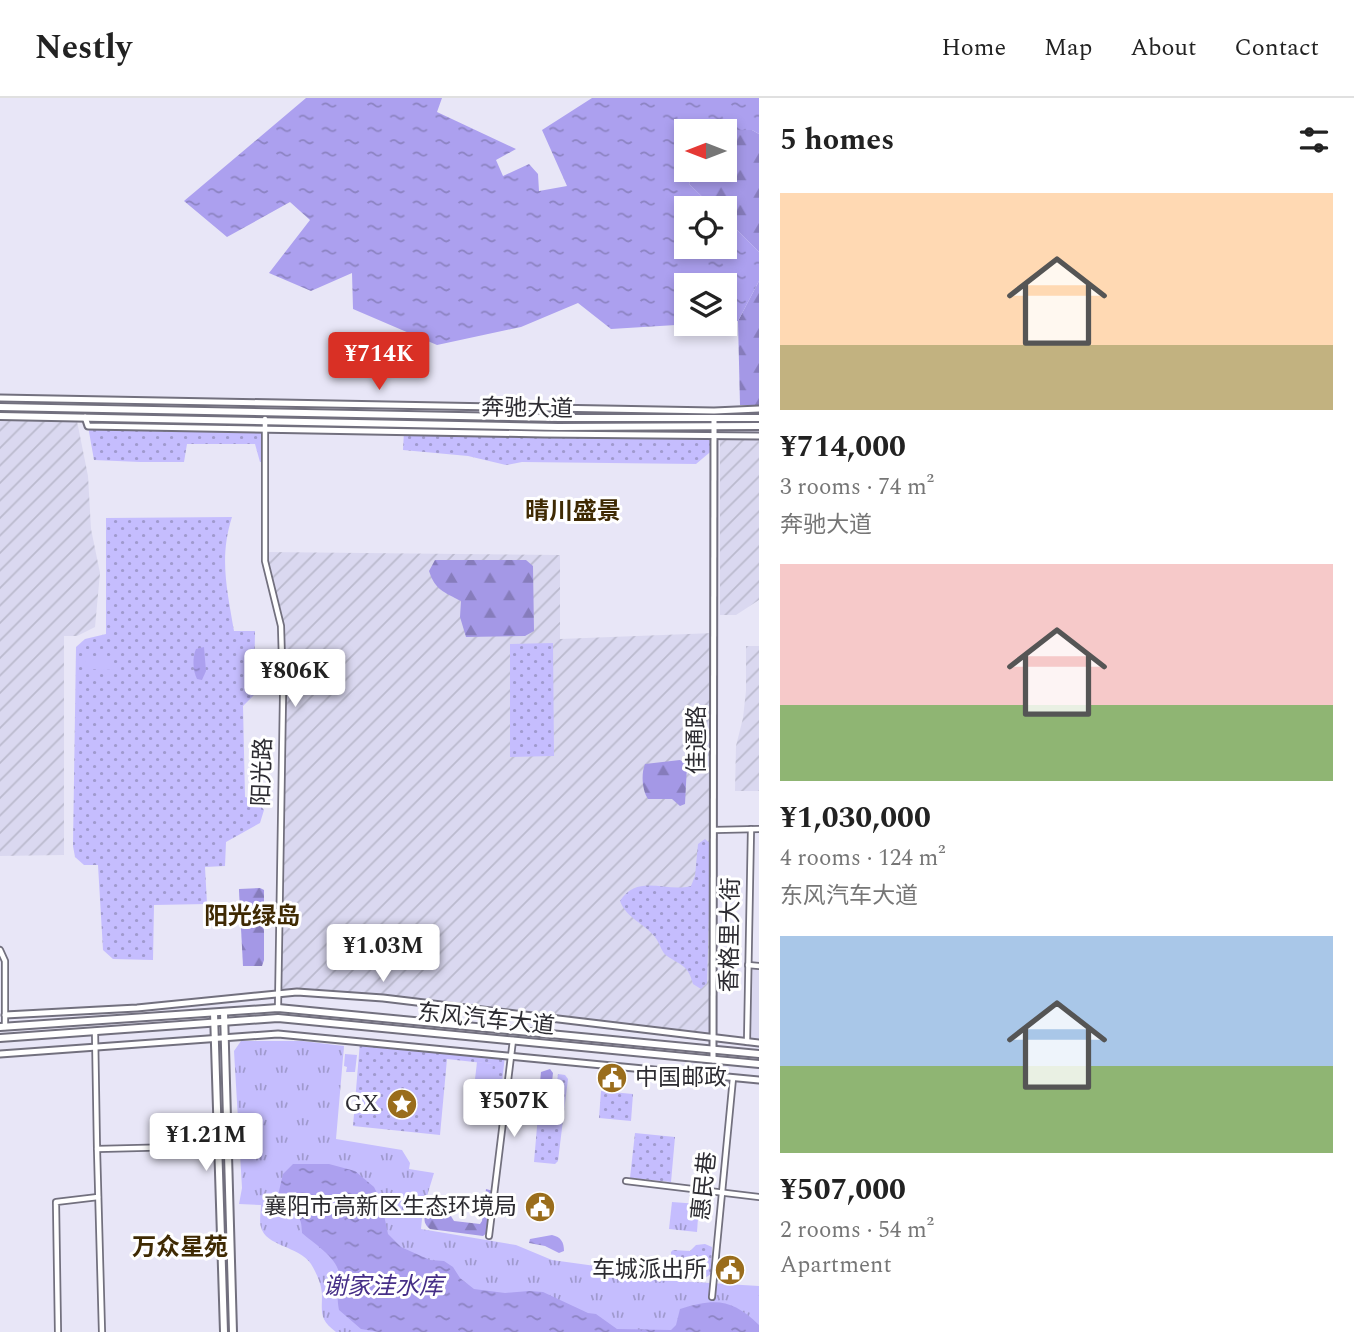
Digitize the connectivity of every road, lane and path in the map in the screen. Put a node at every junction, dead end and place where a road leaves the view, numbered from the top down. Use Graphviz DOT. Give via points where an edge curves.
graph roads {
  1 [pos="0,398"];
  2 [pos="188,401"];
  3 [pos="0,407"];
  4 [pos="759,409"];
  5 [pos="188,411"];
  6 [pos="0,416"];
  7 [pos="759,418"];
  8 [pos="265,420"];
  9 [pos="714,420"];
  10 [pos="759,426"];
  11 [pos="715,432"];
  12 [pos="759,436"];
  13 [pos="751,829"];
  14 [pos="759,829"];
  15 [pos="714,830"];
  16 [pos="0,950"];
  17 [pos="748,965"];
  18 [pos="759,966"];
  19 [pos="278,995"];
  20 [pos="278,1008"];
  21 [pos="224,1012"];
  22 [pos="214,1013"];
  23 [pos="5,1015"];
  24 [pos="225,1021"];
  25 [pos="215,1022"];
  26 [pos="3,1027"];
  27 [pos="95,1031"];
  28 [pos="225,1037"];
  29 [pos="0,1038"];
  30 [pos="215,1038"];
  31 [pos="714,1038"];
  32 [pos="513,1040"];
  33 [pos="747,1042"];
  34 [pos="759,1043"];
  35 [pos="96,1046"];
  36 [pos="714,1050"];
  37 [pos="0,1054"];
  38 [pos="759,1054"];
  39 [pos="511,1056"];
  40 [pos="713,1060"];
  41 [pos="759,1064"];
  42 [pos="733,1078"];
  43 [pos="759,1080"];
  44 [pos="219,1146"];
  45 [pos="97,1149"];
  46 [pos="626,1181"];
  47 [pos="722,1192"];
  48 [pos="98,1197"];
  49 [pos="759,1197"];
  50 [pos="489,1236"];
  51 [pos="712,1297"];
  52 [pos="58,1332"];
  53 [pos="102,1332"];
  54 [pos="224,1332"];
  55 [pos="233,1332"];
  1 -- 2 [label="street"];
  2 -- 4 [label="street"];
  2 -- 5 [label="street"];
  3 -- 5 [label="main road, 奔驰大道"];
  5 -- 8 [label="main road, 奔驰大道"];
  6 -- 8 [label="main road, 奔驰大道"];
  7 -- 9 [label="main road, 奔驰大道"];
  8 -- 9 [label="main road, 奔驰大道"];
  8 -- 11 [label="main road, 奔驰大道"];
  8 -- 19 [label="street, 阳光路" via="265,561 281,626 283,696"];
  9 -- 11 [label="street, 佳通路"];
  10 -- 11 [label="main road, 奔驰大道"];
  11 -- 12 [label="street"];
  11 -- 15 [label="street, 佳通路"];
  13 -- 14 [label="street"];
  13 -- 15 [label="street"];
  13 -- 17 [label="street, 香格里大街"];
  15 -- 31 [label="street, 佳通路"];
  16 -- 23 [label="street" via="5,961"];
  17 -- 18 [label="street"];
  17 -- 33 [label="street, 香格里大街"];
  19 -- 20 [label="street, 阳光路"];
  19 -- 23 [label="street"];
  19 -- 31 [label="street" via="297,992 383,998"];
  20 -- 21 [label="main road, 东风汽车大道"];
  20 -- 36 [label="main road, 东风汽车大道"];
  21 -- 22 [label="main road, 东风汽车大道"];
  21 -- 24 [label="main road"];
  22 -- 25 [label="main road"];
  22 -- 26 [label="main road, 东风汽车大道"];
  23 -- 26 [label="street"];
  24 -- 25 [label="main road, 东风汽车大道"];
  24 -- 28 [label="main road"];
  24 -- 32 [label="main road, 东风汽车大道" via="278,1017"];
  25 -- 27 [label="main road, 东风汽车大道"];
  25 -- 30 [label="main road"];
  27 -- 29 [label="main road, 东风汽车大道"];
  27 -- 35 [label="street"];
  28 -- 30 [label="street"];
  28 -- 39 [label="street" via="278,1034"];
  28 -- 55 [label="main road"];
  30 -- 35 [label="street"];
  30 -- 44 [label="main road"];
  31 -- 33 [label="street"];
  31 -- 36 [label="street, 佳通路"];
  32 -- 39 [label="street"];
  32 -- 40 [label="main road, 东风汽车大道"];
  33 -- 34 [label="street"];
  35 -- 37 [label="street"];
  35 -- 45 [label="street"];
  36 -- 38 [label="main road, 东风汽车大道"];
  36 -- 40 [label="street, 佳通路"];
  39 -- 42 [label="street"];
  39 -- 50 [label="street"];
  40 -- 41 [label="main road, 东风汽车大道"];
  42 -- 43 [label="street"];
  42 -- 47 [label="street, 惠民巷"];
  44 -- 45 [label="street"];
  44 -- 54 [label="main road"];
  45 -- 48 [label="street"];
  46 -- 47 [label="street"];
  47 -- 49 [label="street"];
  47 -- 51 [label="street, 惠民巷"];
  48 -- 52 [label="street" via="56,1202"];
  48 -- 53 [label="street"];
}
